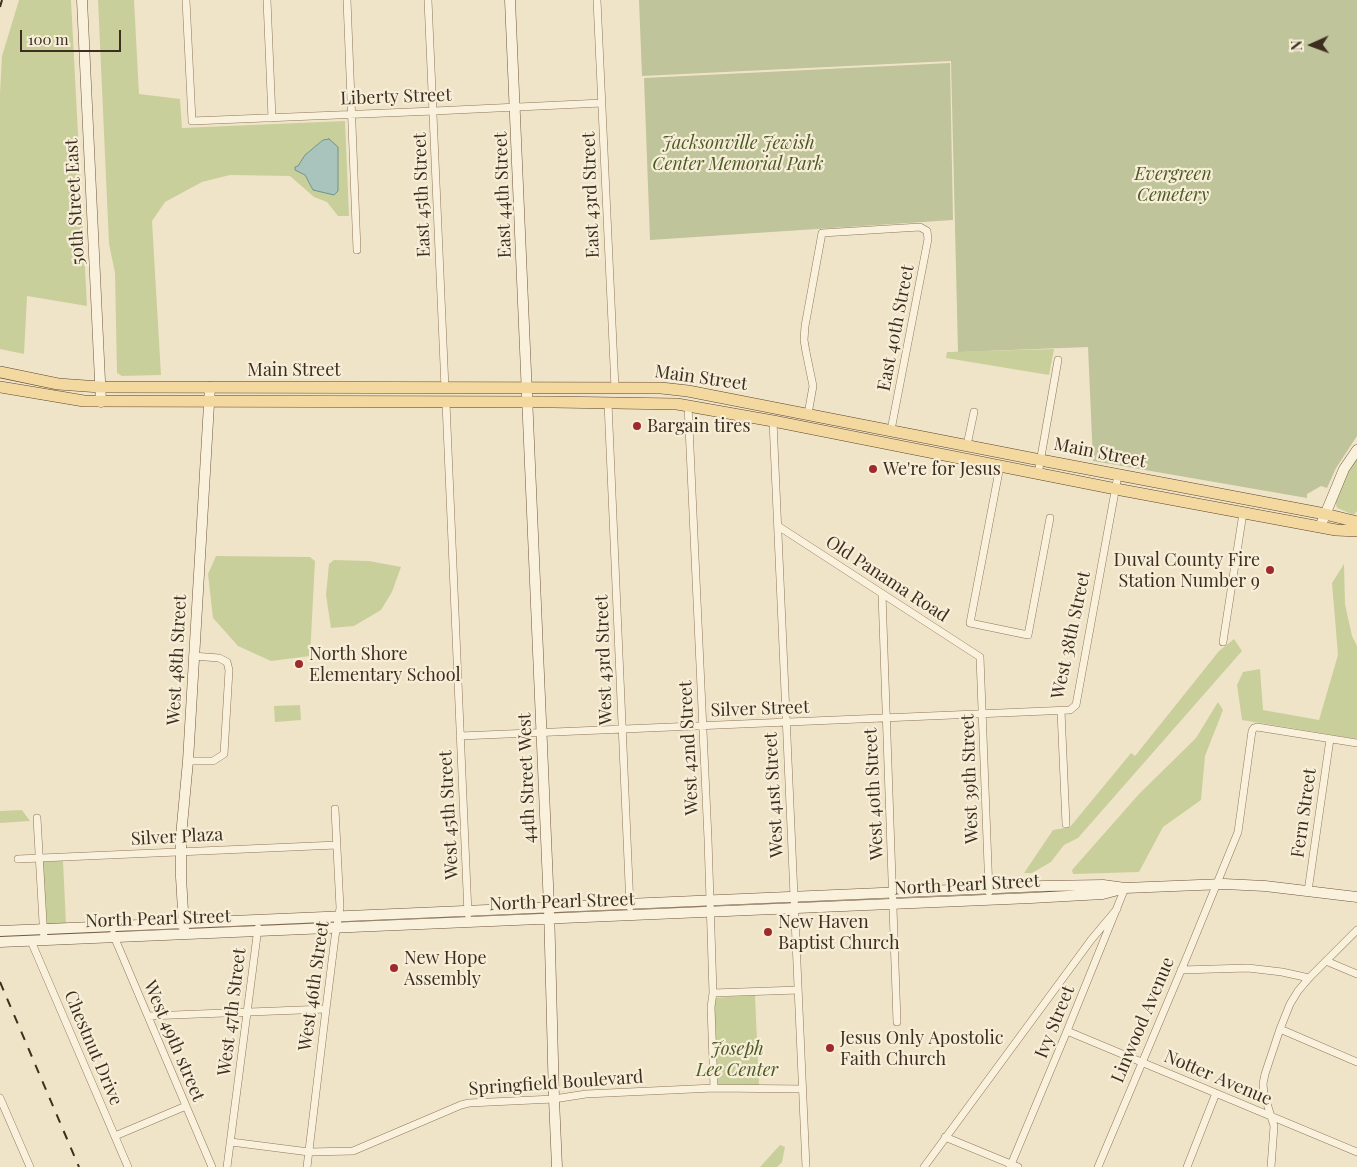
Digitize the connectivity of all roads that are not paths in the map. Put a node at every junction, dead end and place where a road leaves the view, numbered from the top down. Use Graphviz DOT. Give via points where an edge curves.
graph roads {
  1 [pos="82,0"];
  2 [pos="186,0"];
  3 [pos="267,0"];
  4 [pos="347,0"];
  5 [pos="428,0"];
  6 [pos="510,0"];
  7 [pos="597,0"];
  8 [pos="602,103"];
  9 [pos="516,107"];
  10 [pos="434,111"];
  11 [pos="352,114"];
  12 [pos="272,118"];
  13 [pos="357,250"];
  14 [pos="1058,360"];
  15 [pos="0,372"];
  16 [pos="0,387"];
  17 [pos="100,387"];
  18 [pos="210,388"];
  19 [pos="445,388"];
  20 [pos="527,388"];
  21 [pos="615,388"];
  22 [pos="101,402"];
  23 [pos="209,402"];
  24 [pos="527,402"];
  25 [pos="446,403"];
  26 [pos="608,403"];
  27 [pos="688,405"];
  28 [pos="974,412"];
  29 [pos="808,414"];
  30 [pos="773,421"];
  31 [pos="872,426"];
  32 [pos="891,430"];
  33 [pos="967,445"];
  34 [pos="1357,450"];
  35 [pos="1040,460"];
  36 [pos="1000,466"];
  37 [pos="1038,474"];
  38 [pos="1118,475"];
  39 [pos="1116,489"];
  40 [pos="1242,513"];
  41 [pos="1325,514"];
  42 [pos="1050,518"];
  43 [pos="1357,522"];
  44 [pos="778,526"];
  45 [pos="1320,527"];
  46 [pos="1357,531"];
  47 [pos="882,594"];
  48 [pos="1223,642"];
  49 [pos="193,656"];
  50 [pos="980,657"];
  51 [pos="1061,711"];
  52 [pos="982,714"];
  53 [pos="885,718"];
  54 [pos="786,723"];
  55 [pos="703,726"];
  56 [pos="622,730"];
  57 [pos="541,734"];
  58 [pos="460,736"];
  59 [pos="1330,739"];
  60 [pos="1357,743"];
  61 [pos="188,761"];
  62 [pos="335,809"];
  63 [pos="36,818"];
  64 [pos="1066,824"];
  65 [pos="337,845"];
  66 [pos="181,852"];
  67 [pos="38,858"];
  68 [pos="18,859"];
  69 [pos="1216,884"];
  70 [pos="989,888"];
  71 [pos="1125,888"];
  72 [pos="1308,891"];
  73 [pos="893,892"];
  74 [pos="794,896"];
  75 [pos="1357,898"];
  76 [pos="710,900"];
  77 [pos="989,900"];
  78 [pos="630,903"];
  79 [pos="893,904"];
  80 [pos="549,907"];
  81 [pos="794,908"];
  82 [pos="1117,909"];
  83 [pos="468,910"];
  84 [pos="710,912"];
  85 [pos="630,915"];
  86 [pos="339,916"];
  87 [pos="549,919"];
  88 [pos="259,920"];
  89 [pos="468,922"];
  90 [pos="184,923"];
  91 [pos="110,926"];
  92 [pos="337,928"];
  93 [pos="43,929"];
  94 [pos="1357,930"];
  95 [pos="0,931"];
  96 [pos="258,931"];
  97 [pos="184,934"];
  98 [pos="114,938"];
  99 [pos="44,940"];
  100 [pos="32,941"];
  101 [pos="0,942"];
  102 [pos="1326,962"];
  103 [pos="1181,970"];
  104 [pos="1357,974"];
  105 [pos="1309,978"];
  106 [pos="798,990"];
  107 [pos="713,993"];
  108 [pos="326,1008"];
  109 [pos="248,1012"];
  110 [pos="148,1016"];
  111 [pos="897,1022"];
  112 [pos="1280,1029"];
  113 [pos="1067,1031"];
  114 [pos="1141,1062"];
  115 [pos="1357,1062"];
  116 [pos="714,1088"];
  117 [pos="803,1089"];
  118 [pos="1216,1093"];
  119 [pos="0,1098"];
  120 [pos="554,1099"];
  121 [pos="186,1106"];
  122 [pos="1272,1117"];
  123 [pos="115,1136"];
  124 [pos="945,1137"];
  125 [pos="231,1142"];
  126 [pos="309,1152"];
  127 [pos="1357,1152"];
  128 [pos="1013,1166"];
  129 [pos="30,1167"];
  130 [pos="128,1167"];
  131 [pos="212,1167"];
  132 [pos="227,1167"];
  133 [pos="307,1167"];
  134 [pos="557,1167"];
  135 [pos="806,1167"];
  136 [pos="924,1167"];
  137 [pos="1098,1167"];
  138 [pos="1187,1167"];
  139 [pos="1271,1167"];
  1 -- 17 [label="street, 50th Street East"];
  2 -- 12 [label="street, Liberty Street" via="192,120"];
  3 -- 12 [label="street"];
  4 -- 11 [label="street"];
  5 -- 10 [label="street, East 45th Street"];
  6 -- 9 [label="street, East 44th Street"];
  7 -- 8 [label="street, East 43rd Street"];
  8 -- 9 [label="street, Liberty Street"];
  8 -- 21 [label="street, East 43rd Street"];
  9 -- 10 [label="street, Liberty Street"];
  9 -- 20 [label="street, East 44th Street"];
  10 -- 11 [label="street, Liberty Street"];
  10 -- 19 [label="street, East 45th Street"];
  11 -- 12 [label="street, Liberty Street"];
  11 -- 13 [label="street"];
  14 -- 35 [label="street"];
  15 -- 17 [label="main road, Main Street" via="56,383"];
  16 -- 22 [label="main road, Main Street"];
  17 -- 18 [label="main road, Main Street"];
  17 -- 22 [label="street, 50th Street East"];
  18 -- 19 [label="main road, Main Street"];
  18 -- 23 [label="street, West 48th Street"];
  19 -- 20 [label="main road, Main Street"];
  20 -- 21 [label="main road, Main Street"];
  20 -- 24 [label="street, 44th Street West"];
  21 -- 29 [label="main road, Main Street" via="688,390"];
  22 -- 23 [label="main road, Main Street"];
  23 -- 25 [label="main road, Main Street"];
  23 -- 49 [label="street, West 48th Street"];
  24 -- 25 [label="main road, Main Street"];
  24 -- 26 [label="main road, Main Street"];
  24 -- 57 [label="street, 44th Street West"];
  25 -- 58 [label="street, West 45th Street"];
  26 -- 27 [label="main road, Main Street"];
  26 -- 56 [label="street, West 43rd Street"];
  27 -- 30 [label="main road, Main Street"];
  27 -- 55 [label="street, West 42nd Street"];
  28 -- 33 [label="street"];
  29 -- 31 [label="main road, Main Street"];
  29 -- 32 [label="street, East 40th Street" via="814,386 804,340 805,326 822,233 920,227 927,231 928,239"];
  30 -- 31 [label="main road" via="784,417 833,426"];
  30 -- 36 [label="main road, Main Street"];
  30 -- 44 [label="street, West 41st Street"];
  31 -- 32 [label="main road, Main Street"];
  32 -- 33 [label="main road, Main Street"];
  33 -- 35 [label="main road, Main Street"];
  34 -- 41 [label="street" via="1344,469"];
  35 -- 37 [label="street"];
  35 -- 38 [label="main road, Main Street"];
  36 -- 37 [label="main road, Main Street"];
  36 -- 42 [label="street" via="970,623 1028,635"];
  37 -- 39 [label="main road, Main Street"];
  38 -- 39 [label="street, West 38th Street"];
  38 -- 41 [label="main road, Main Street"];
  39 -- 40 [label="main road, Main Street"];
  39 -- 51 [label="street, West 38th Street" via="1076,705"];
  40 -- 45 [label="main road, Main Street"];
  40 -- 48 [label="street"];
  41 -- 43 [label="main road, Main Street"];
  41 -- 45 [label="street"];
  44 -- 47 [label="street, Old Panama Road"];
  44 -- 54 [label="street, West 41st Street"];
  45 -- 46 [label="main road, Main Street"];
  47 -- 50 [label="street, Old Panama Road"];
  47 -- 53 [label="street, West 40th Street"];
  49 -- 61 [label="street, West 48th Street"];
  49 -- 61 [label="street" via="218,658 227,662 229,670 224,754 213,761"];
  50 -- 52 [label="street, West 39th Street"];
  51 -- 52 [label="street, Silver Street"];
  51 -- 64 [label="street, West 38th Street"];
  52 -- 53 [label="street, Silver Street"];
  52 -- 70 [label="street, West 39th Street"];
  53 -- 54 [label="street, Silver Street"];
  53 -- 73 [label="street, West 40th Street"];
  54 -- 55 [label="street, Silver Street"];
  54 -- 74 [label="street, West 41st Street"];
  55 -- 56 [label="street, Silver Street"];
  55 -- 76 [label="street, West 42nd Street"];
  56 -- 57 [label="street, Silver Street"];
  56 -- 78 [label="street, West 43rd Street"];
  57 -- 58 [label="street, Silver Street"];
  57 -- 80 [label="street, 44th Street West"];
  58 -- 83 [label="street, West 45th Street"];
  59 -- 60 [label="street"];
  59 -- 69 [label="street, Linwood Avenue" via="1254,728 1240,826"];
  59 -- 72 [label="street, Fern Street"];
  61 -- 66 [label="street, West 48th Street"];
  62 -- 65 [label="street, West 46th Street"];
  63 -- 67 [label="street"];
  65 -- 66 [label="street, Silver Plaza"];
  65 -- 86 [label="street, West 46th Street"];
  66 -- 67 [label="street, Silver Plaza"];
  66 -- 90 [label="street, West 48th Street"];
  67 -- 68 [label="street, Silver Plaza"];
  67 -- 93 [label="street"];
  69 -- 71 [label="street, North Pearl Street"];
  69 -- 72 [label="street, North Pearl Street"];
  69 -- 103 [label="street, Linwood Avenue"];
  70 -- 71 [label="street, North Pearl Street" via="1103,884"];
  70 -- 73 [label="street, North Pearl Street"];
  70 -- 77 [label="street, West 39th Street"];
  71 -- 77 [label="street, North Pearl Street" via="1103,894"];
  71 -- 82 [label="street, Ivy Street"];
  72 -- 75 [label="street, North Pearl Street"];
  73 -- 74 [label="street, North Pearl Street"];
  73 -- 79 [label="street, West 40th Street"];
  74 -- 76 [label="street, North Pearl Street"];
  74 -- 81 [label="street, West 41st Street"];
  76 -- 78 [label="street, North Pearl Street"];
  76 -- 84 [label="street, West 42nd Street"];
  77 -- 79 [label="street, North Pearl Street"];
  78 -- 80 [label="street, North Pearl Street"];
  78 -- 85 [label="street, West 43rd Street"];
  79 -- 81 [label="street, North Pearl Street"];
  79 -- 111 [label="street, West 40th Street"];
  80 -- 83 [label="street, North Pearl Street"];
  80 -- 87 [label="street, 44th Street West"];
  81 -- 84 [label="street, North Pearl Street"];
  81 -- 106 [label="street, West 41st Street"];
  82 -- 113 [label="street, Ivy Street"];
  82 -- 124 [label="street"];
  83 -- 86 [label="street, North Pearl Street"];
  83 -- 89 [label="street, West 45th Street"];
  84 -- 85 [label="street, North Pearl Street"];
  84 -- 107 [label="street, West 42nd Street"];
  85 -- 87 [label="street, North Pearl Street"];
  86 -- 88 [label="street, North Pearl Street"];
  86 -- 92 [label="street, West 46th Street"];
  87 -- 89 [label="street, North Pearl Street"];
  87 -- 120 [label="street, 44th Street West"];
  88 -- 90 [label="street, North Pearl Street"];
  88 -- 96 [label="street, West 47th Street"];
  89 -- 92 [label="street, North Pearl Street"];
  90 -- 91 [label="street, North Pearl Street"];
  90 -- 97 [label="street, West 48th Street"];
  91 -- 93 [label="street, North Pearl Street"];
  91 -- 98 [label="street, West 49th street"];
  92 -- 96 [label="street, North Pearl Street"];
  92 -- 108 [label="street, West 46th Street"];
  93 -- 95 [label="street, North Pearl Street"];
  93 -- 99 [label="street"];
  94 -- 102 [label="street"];
  96 -- 97 [label="street, North Pearl Street"];
  96 -- 109 [label="street, West 47th Street"];
  97 -- 98 [label="street, North Pearl Street"];
  98 -- 99 [label="street, North Pearl Street"];
  98 -- 110 [label="street, West 49th street"];
  99 -- 100 [label="street, North Pearl Street"];
  100 -- 101 [label="street, North Pearl Street"];
  100 -- 123 [label="street, Chestnut Drive"];
  102 -- 104 [label="street"];
  102 -- 105 [label="street"];
  103 -- 105 [label="street" via="1248,968"];
  103 -- 114 [label="street, Linwood Avenue"];
  105 -- 112 [label="street" via="1290,1004"];
  106 -- 107 [label="street"];
  106 -- 117 [label="street, West 41st Street"];
  107 -- 116 [label="street, West 42nd Street"];
  108 -- 109 [label="street"];
  108 -- 126 [label="street, West 46th Street"];
  109 -- 110 [label="street"];
  109 -- 125 [label="street, West 47th Street"];
  110 -- 121 [label="street, West 49th street"];
  112 -- 115 [label="street"];
  112 -- 122 [label="street" via="1263,1084"];
  113 -- 114 [label="street, Notter Avenue"];
  113 -- 128 [label="street, Ivy Street"];
  114 -- 118 [label="street, Notter Avenue"];
  114 -- 137 [label="street, Linwood Avenue"];
  116 -- 117 [label="street, Springfield Boulevard"];
  116 -- 120 [label="street, Springfield Boulevard" via="586,1094"];
  117 -- 135 [label="street, West 41st Street"];
  118 -- 122 [label="street, Notter Avenue"];
  118 -- 138 [label="street"];
  119 -- 129 [label="street"];
  120 -- 126 [label="street, Springfield Boulevard" via="469,1103 353,1151"];
  120 -- 134 [label="street, 44th Street West"];
  121 -- 123 [label="street"];
  121 -- 131 [label="street, West 49th street"];
  122 -- 127 [label="street, Notter Avenue"];
  122 -- 139 [label="street"];
  123 -- 130 [label="street, Chestnut Drive"];
  124 -- 128 [label="street"];
  124 -- 136 [label="street"];
  125 -- 126 [label="street, Springfield Boulevard"];
  125 -- 132 [label="street, West 47th Street"];
  126 -- 133 [label="street, West 46th Street"];
}
